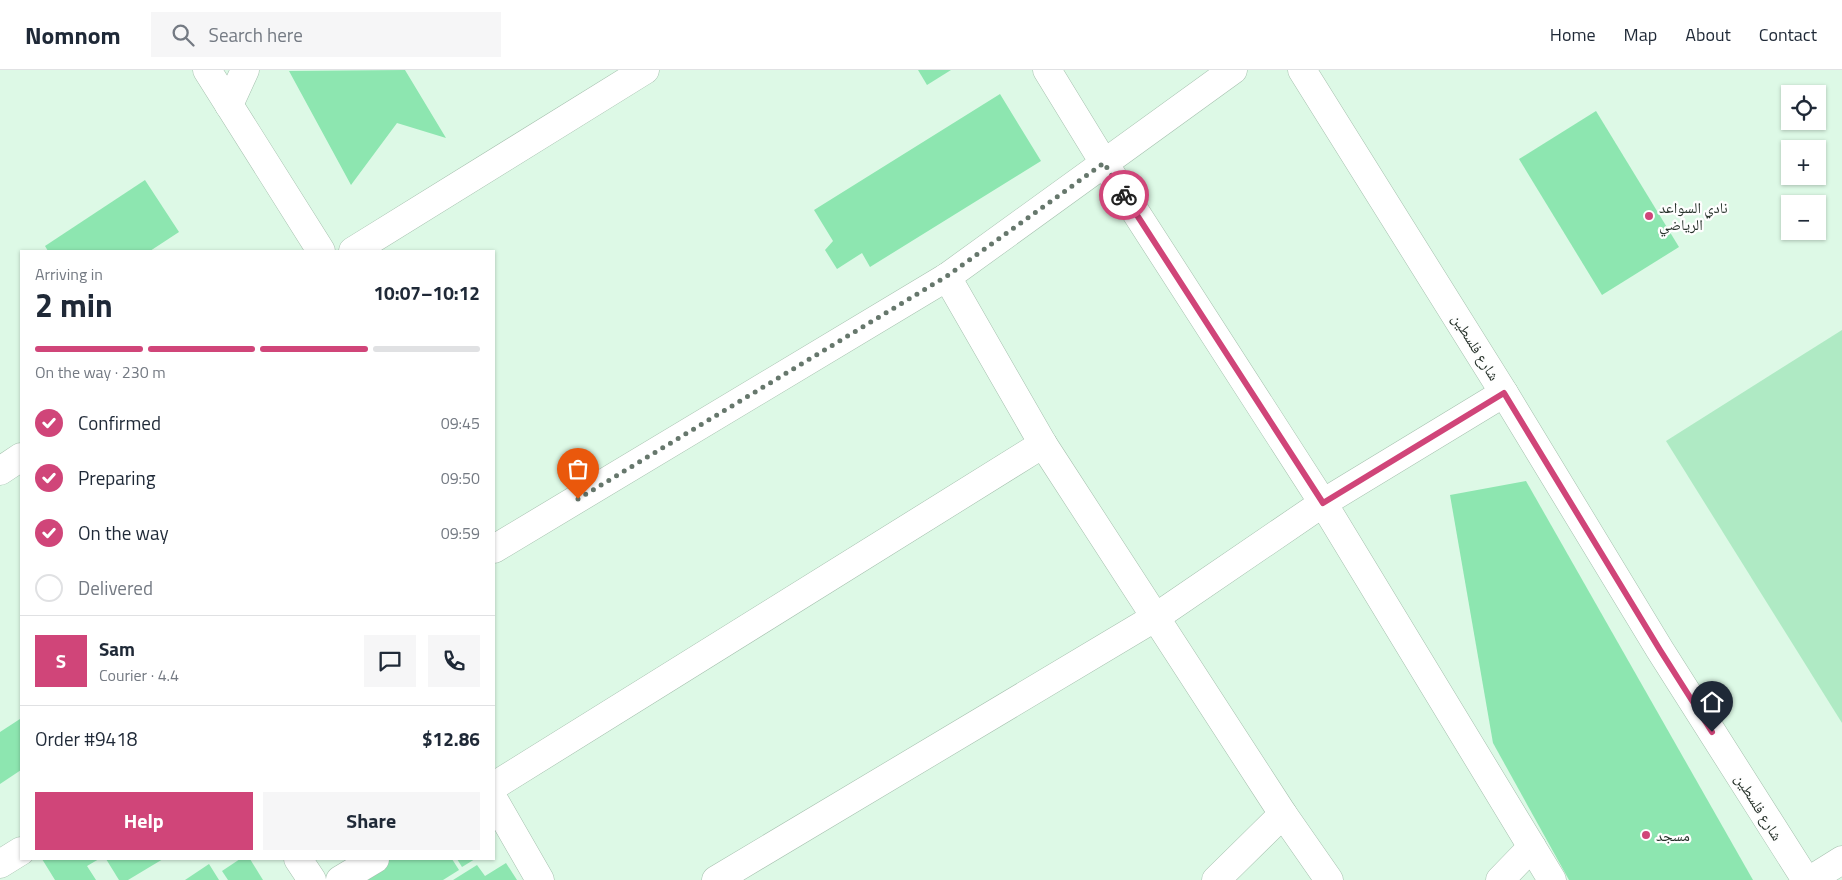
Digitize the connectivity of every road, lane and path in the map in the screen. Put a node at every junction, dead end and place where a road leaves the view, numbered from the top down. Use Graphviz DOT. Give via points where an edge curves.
graph roads {
  1 [pos="207,70"];
  2 [pos="245,70"];
  3 [pos="645,70"];
  4 [pos="1047,70"];
  5 [pos="1233,70"];
  6 [pos="1302,70"];
  7 [pos="229,105"];
  8 [pos="1104,163"];
  9 [pos="320,250"];
  10 [pos="355,250"];
  11 [pos="947,276"];
  12 [pos="1504,393"];
  13 [pos="1043,444"];
  14 [pos="20,458"];
  15 [pos="0,470"];
  16 [pos="1323,503"];
  17 [pos="495,548"];
  18 [pos="1156,617"];
  19 [pos="495,785"];
  20 [pos="495,802"];
  21 [pos="1283,814"];
  22 [pos="1532,847"];
  23 [pos="20,852"];
  24 [pos="299,860"];
  25 [pos="373,860"];
  26 [pos="1842,860"];
  27 [pos="0,864"];
  28 [pos="312,880"];
  29 [pos="340,880"];
  30 [pos="540,880"];
  31 [pos="716,880"];
  32 [pos="1216,880"];
  33 [pos="1329,880"];
  34 [pos="1500,880"];
  35 [pos="1552,880"];
  36 [pos="1806,880"];
  37 [pos="1810,880"];
  1 -- 7 [label="street"];
  2 -- 7 [label="street"];
  3 -- 10 [label="street"];
  4 -- 8 [label="street"];
  5 -- 8 [label="street"];
  6 -- 12 [label="street, شارع فلسطين"];
  7 -- 9 [label="street"];
  8 -- 11 [label="street"];
  8 -- 16 [label="street"];
  11 -- 13 [label="street"];
  11 -- 17 [label="street"];
  12 -- 16 [label="street"];
  12 -- 36 [label="street, شارع فلسطين" via="1660,650"];
  13 -- 18 [label="street"];
  13 -- 19 [label="street"];
  14 -- 15 [label="street"];
  16 -- 18 [label="street"];
  16 -- 22 [label="street"];
  18 -- 21 [label="street"];
  18 -- 31 [label="street"];
  20 -- 30 [label="street"];
  21 -- 32 [label="street"];
  21 -- 33 [label="street"];
  22 -- 34 [label="street"];
  22 -- 35 [label="street"];
  23 -- 27 [label="street"];
  24 -- 28 [label="street"];
  25 -- 29 [label="street"];
  26 -- 37 [label="street"];
}
